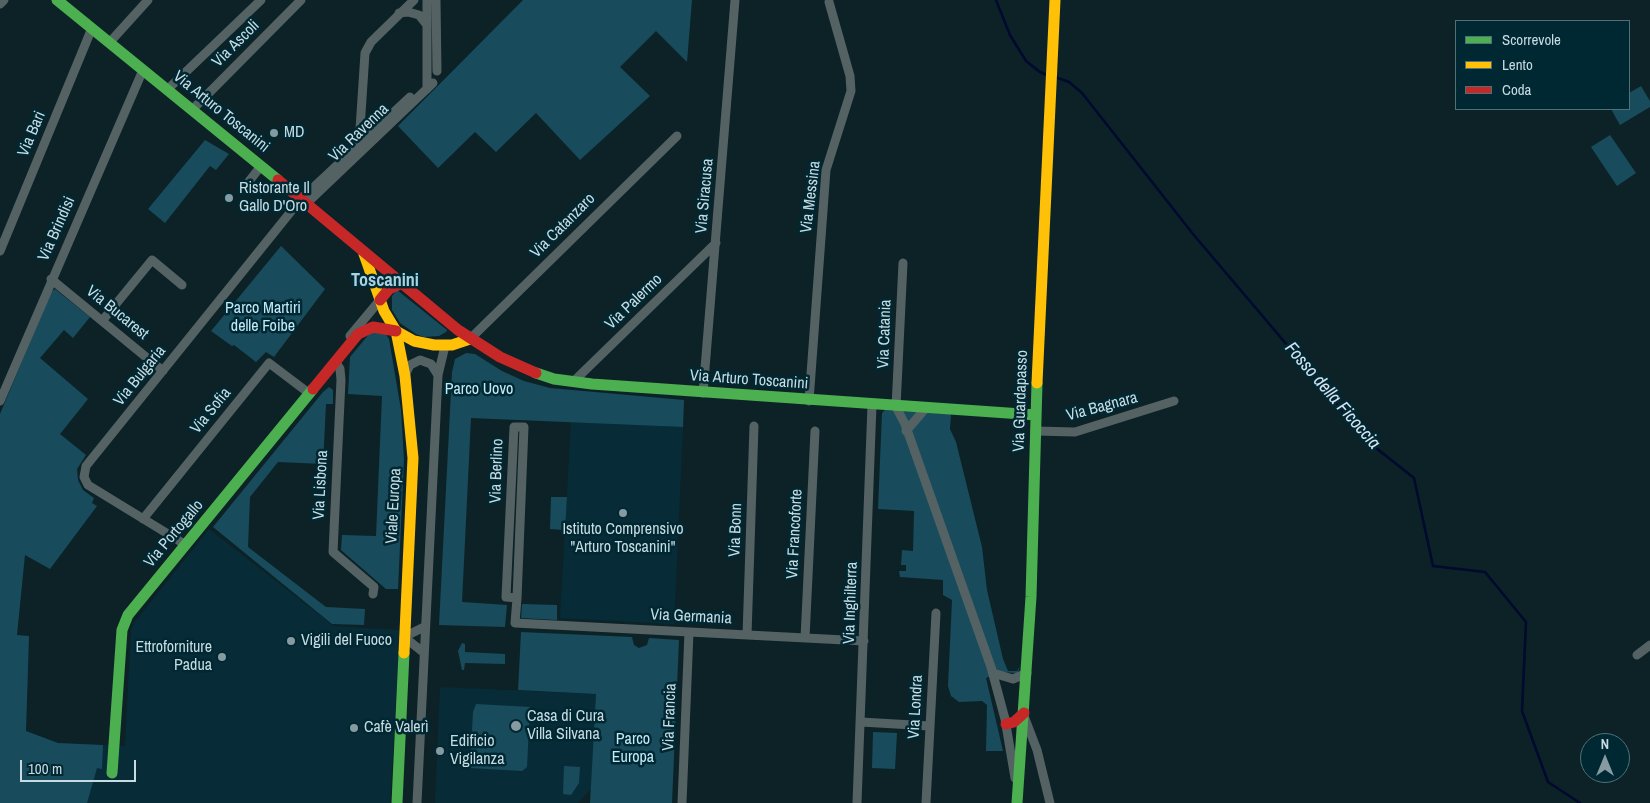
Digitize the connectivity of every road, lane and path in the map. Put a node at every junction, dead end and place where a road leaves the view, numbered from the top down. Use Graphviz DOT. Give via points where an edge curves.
graph roads {
  1 [pos="4,0"];
  2 [pos="57,0"];
  3 [pos="148,0"];
  4 [pos="261,0"];
  5 [pos="301,0"];
  6 [pos="414,0"];
  7 [pos="427,0"];
  8 [pos="436,0"];
  9 [pos="735,0"];
  10 [pos="1055,0"];
  11 [pos="829,2"];
  12 [pos="0,4"];
  13 [pos="399,13"];
  14 [pos="427,25"];
  15 [pos="92,28"];
  16 [pos="110,42"];
  17 [pos="427,55"];
  18 [pos="437,55"];
  19 [pos="142,70"];
  20 [pos="437,71"];
  21 [pos="168,89"];
  22 [pos="410,97"];
  23 [pos="193,109"];
  24 [pos="677,136"];
  25 [pos="359,144"];
  26 [pos="261,166"];
  27 [pos="243,188"];
  28 [pos="304,201"];
  29 [pos="716,243"];
  30 [pos="362,250"];
  31 [pos="0,251"];
  32 [pos="903,263"];
  33 [pos="51,279"];
  34 [pos="402,283"];
  35 [pos="182,285"];
  36 [pos="380,300"];
  37 [pos="102,321"];
  38 [pos="454,327"];
  39 [pos="396,331"];
  40 [pos="470,338"];
  41 [pos="445,346"];
  42 [pos="344,350"];
  43 [pos="334,360"];
  44 [pos="163,371"];
  45 [pos="438,375"];
  46 [pos="405,376"];
  47 [pos="573,382"];
  48 [pos="703,393"];
  49 [pos="310,394"];
  50 [pos="0,401"];
  51 [pos="809,401"];
  52 [pos="1174,402"];
  53 [pos="872,405"];
  54 [pos="896,407"];
  55 [pos="925,409"];
  56 [pos="1036,416"];
  57 [pos="754,426"];
  58 [pos="906,430"];
  59 [pos="815,431"];
  60 [pos="1035,431"];
  61 [pos="144,519"];
  62 [pos="186,545"];
  63 [pos="373,594"];
  64 [pos="516,598"];
  65 [pos="936,613"];
  66 [pos="515,623"];
  67 [pos="424,627"];
  68 [pos="689,632"];
  69 [pos="747,635"];
  70 [pos="404,638"];
  71 [pos="806,638"];
  72 [pos="864,641"];
  73 [pos="1650,645"];
  74 [pos="423,652"];
  75 [pos="1637,654"];
  76 [pos="1027,672"];
  77 [pos="993,673"];
  78 [pos="1024,715"];
  79 [pos="861,722"];
  80 [pos="1006,724"];
  81 [pos="930,726"];
  82 [pos="112,773"];
  83 [pos="1018,791"];
  84 [pos="397,803"];
  85 [pos="417,803"];
  86 [pos="682,803"];
  87 [pos="857,803"];
  88 [pos="926,803"];
  89 [pos="1017,803"];
  90 [pos="1050,803"];
  1 -- 12 [label="street"];
  2 -- 15 [label="street, Via Arturo Toscanini"];
  3 -- 16 [label="street"];
  4 -- 21 [label="street"];
  5 -- 23 [label="street, Via Ascoli"];
  6 -- 13 [label="street"];
  7 -- 14 [label="street"];
  8 -- 18 [label="street"];
  9 -- 29 [label="street, Via Siracusa"];
  10 -- 56 [label="street, Via Guardapasso"];
  11 -- 51 [label="street, Via Messina" via="850,76 851,91 826,170"];
  13 -- 14 [label="street" via="419,15"];
  13 -- 25 [label="street" via="364,53"];
  14 -- 17 [label="street"];
  15 -- 16 [label="street, Via Arturo Toscanini"];
  15 -- 31 [label="street, Via Bari"];
  16 -- 19 [label="street, Via Arturo Toscanini"];
  17 -- 18 [label="street"];
  17 -- 28 [label="street, Via Ravenna" via="430,86"];
  18 -- 20 [label="street"];
  19 -- 21 [label="street, Via Arturo Toscanini"];
  19 -- 33 [label="street, Via Brindisi"];
  21 -- 23 [label="street, Via Arturo Toscanini"];
  22 -- 25 [label="street"];
  23 -- 26 [label="street, Via Arturo Toscanini"];
  24 -- 40 [label="street, Via Catanzaro"];
  25 -- 28 [label="street"];
  26 -- 27 [label="street"];
  26 -- 28 [label="street, Via Arturo Toscanini"];
  28 -- 30 [label="street, Via Arturo Toscanini"];
  28 -- 44 [label="street, Via Bulgaria"];
  29 -- 47 [label="street, Via Palermo"];
  29 -- 48 [label="street, Via Siracusa"];
  30 -- 34 [label="street, Via Arturo Toscanini"];
  30 -- 36 [label="street"];
  32 -- 54 [label="street, Via Catania"];
  33 -- 37 [label="street, Via Bucarest"];
  33 -- 50 [label="street, Via Brindisi"];
  34 -- 36 [label="street" via="389,289"];
  34 -- 38 [label="street, Via Arturo Toscanini"];
  35 -- 37 [label="street" via="152,260"];
  36 -- 39 [label="street"];
  36 -- 42 [label="street, Via Portogallo" via="345,342"];
  37 -- 44 [label="street, Via Bucarest"];
  38 -- 40 [label="street, Via Arturo Toscanini"];
  38 -- 41 [label="street"];
  39 -- 41 [label="street" via="417,342"];
  39 -- 42 [label="street, Via Portogallo" via="369,328 358,334"];
  39 -- 46 [label="street, Viale Europa"];
  40 -- 41 [label="street"];
  40 -- 47 [label="street, Via Arturo Toscanini" via="524,369"];
  41 -- 45 [label="street"];
  42 -- 43 [label="street, Via Portogallo"];
  43 -- 49 [label="street, Via Portogallo"];
  43 -- 63 [label="street, Via Lisbona" via="340,369 341,380 333,552 374,587"];
  44 -- 61 [label="street, Via Bulgaria" via="84,471 88,485"];
  45 -- 46 [label="street" via="431,364 420,360 410,365"];
  45 -- 67 [label="street"];
  46 -- 70 [label="street, Viale Europa" via="413,458"];
  47 -- 48 [label="street, Via Arturo Toscanini"];
  48 -- 51 [label="street, Via Arturo Toscanini"];
  49 -- 61 [label="street, Via Sofia" via="269,363"];
  49 -- 62 [label="street, Via Portogallo"];
  51 -- 53 [label="street, Via Arturo Toscanini"];
  52 -- 60 [label="street, Via Bagnara" via="1080,430"];
  53 -- 54 [label="street, Via Arturo Toscanini"];
  53 -- 72 [label="street, Via Inghilterra"];
  54 -- 55 [label="street, Via Arturo Toscanini"];
  54 -- 58 [label="street"];
  55 -- 56 [label="street, Via Arturo Toscanini"];
  55 -- 58 [label="street"];
  56 -- 60 [label="street, Via Guardapasso"];
  57 -- 69 [label="street, Via Bonn"];
  58 -- 77 [label="street"];
  59 -- 71 [label="street, Via Francoforte"];
  60 -- 76 [label="street, Via Guardapasso" via="1034,544"];
  61 -- 62 [label="street, Via Bulgaria"];
  62 -- 82 [label="street, Via Portogallo" via="124,623"];
  64 -- 64 [label="street, Via Berlino" via="524,427 514,427 506,597"];
  64 -- 66 [label="street, Via Berlino"];
  65 -- 81 [label="street, Via Londra"];
  66 -- 68 [label="street, Via Germania"];
  67 -- 70 [label="street"];
  67 -- 74 [label="street"];
  68 -- 69 [label="street, Via Germania"];
  68 -- 86 [label="street, Via Francia"];
  69 -- 71 [label="street, Via Germania"];
  70 -- 74 [label="street"];
  70 -- 84 [label="street, Viale Europa"];
  71 -- 72 [label="street, Via Germania"];
  72 -- 79 [label="street, Via Inghilterra"];
  73 -- 75 [label="street"];
  74 -- 85 [label="street"];
  76 -- 77 [label="street" via="1013,678"];
  76 -- 78 [label="street, Via Guardapasso"];
  77 -- 80 [label="street"];
  78 -- 80 [label="street"];
  78 -- 83 [label="street, Via Guardapasso"];
  78 -- 90 [label="street" via="1037,750"];
  79 -- 81 [label="street"];
  79 -- 87 [label="street, Via Inghilterra"];
  80 -- 83 [label="street"];
  81 -- 88 [label="street, Via Londra"];
  83 -- 89 [label="street, Via Guardapasso"];
}
